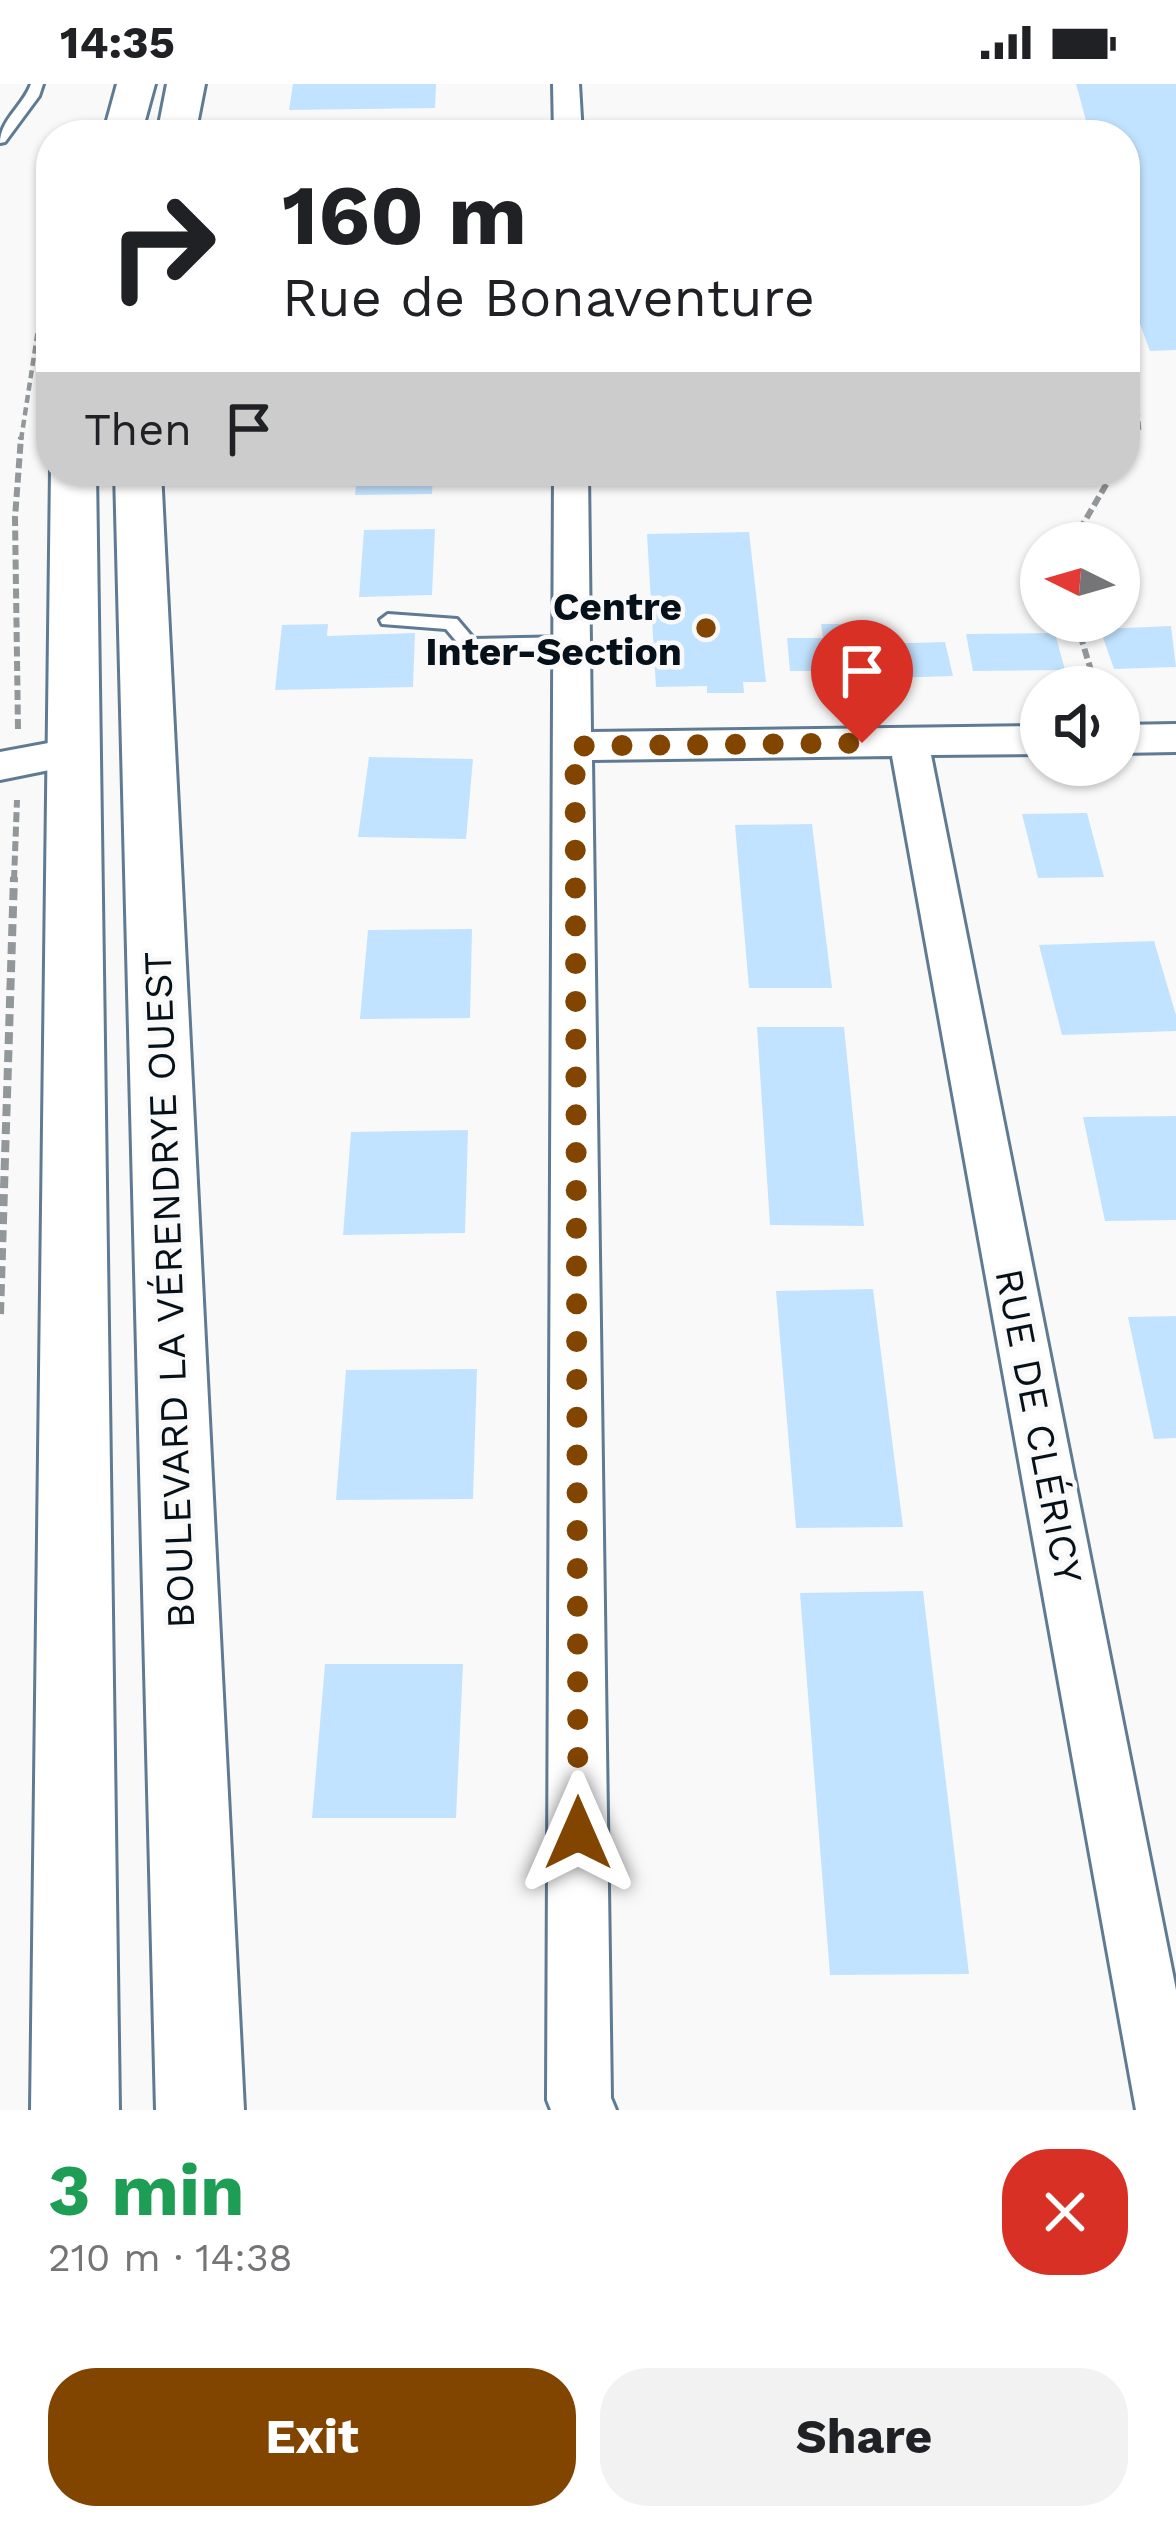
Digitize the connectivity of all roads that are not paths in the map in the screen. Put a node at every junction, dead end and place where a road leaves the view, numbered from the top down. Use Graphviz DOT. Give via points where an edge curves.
graph roads {
  1 [pos="37,84"];
  2 [pos="136,84"];
  3 [pos="186,84"];
  4 [pos="566,84"];
  5 [pos="126,120"];
  6 [pos="179,120"];
  7 [pos="567,120"];
  8 [pos="0,140"];
  9 [pos="71,486"];
  10 [pos="139,486"];
  11 [pos="571,486"];
  12 [pos="388,620"];
  13 [pos="574,643"];
  14 [pos="1176,737"];
  15 [pos="1140,738"];
  16 [pos="1020,740"];
  17 [pos="909,742"];
  18 [pos="575,746"];
  19 [pos="29,772"];
  20 [pos="75,2110"];
  21 [pos="200,2110"];
  22 [pos="584,2110"];
  23 [pos="1168,2110"];
  1 -- 8 [label="lane"];
  2 -- 5 [label="main road"];
  3 -- 6 [label="main road"];
  4 -- 7 [label="street"];
  9 -- 19 [label="main road"];
  10 -- 21 [label="main road, BOULEVARD LA VÉRENDRYE OUEST"];
  11 -- 13 [label="street"];
  12 -- 13 [label="lane" via="451,623 469,645"];
  13 -- 18 [label="street"];
  14 -- 15 [label="street"];
  16 -- 17 [label="street"];
  17 -- 18 [label="street"];
  17 -- 23 [label="street, RUE DE CLÉRICY"];
  18 -- 22 [label="street"];
  19 -- 20 [label="main road"];
}
